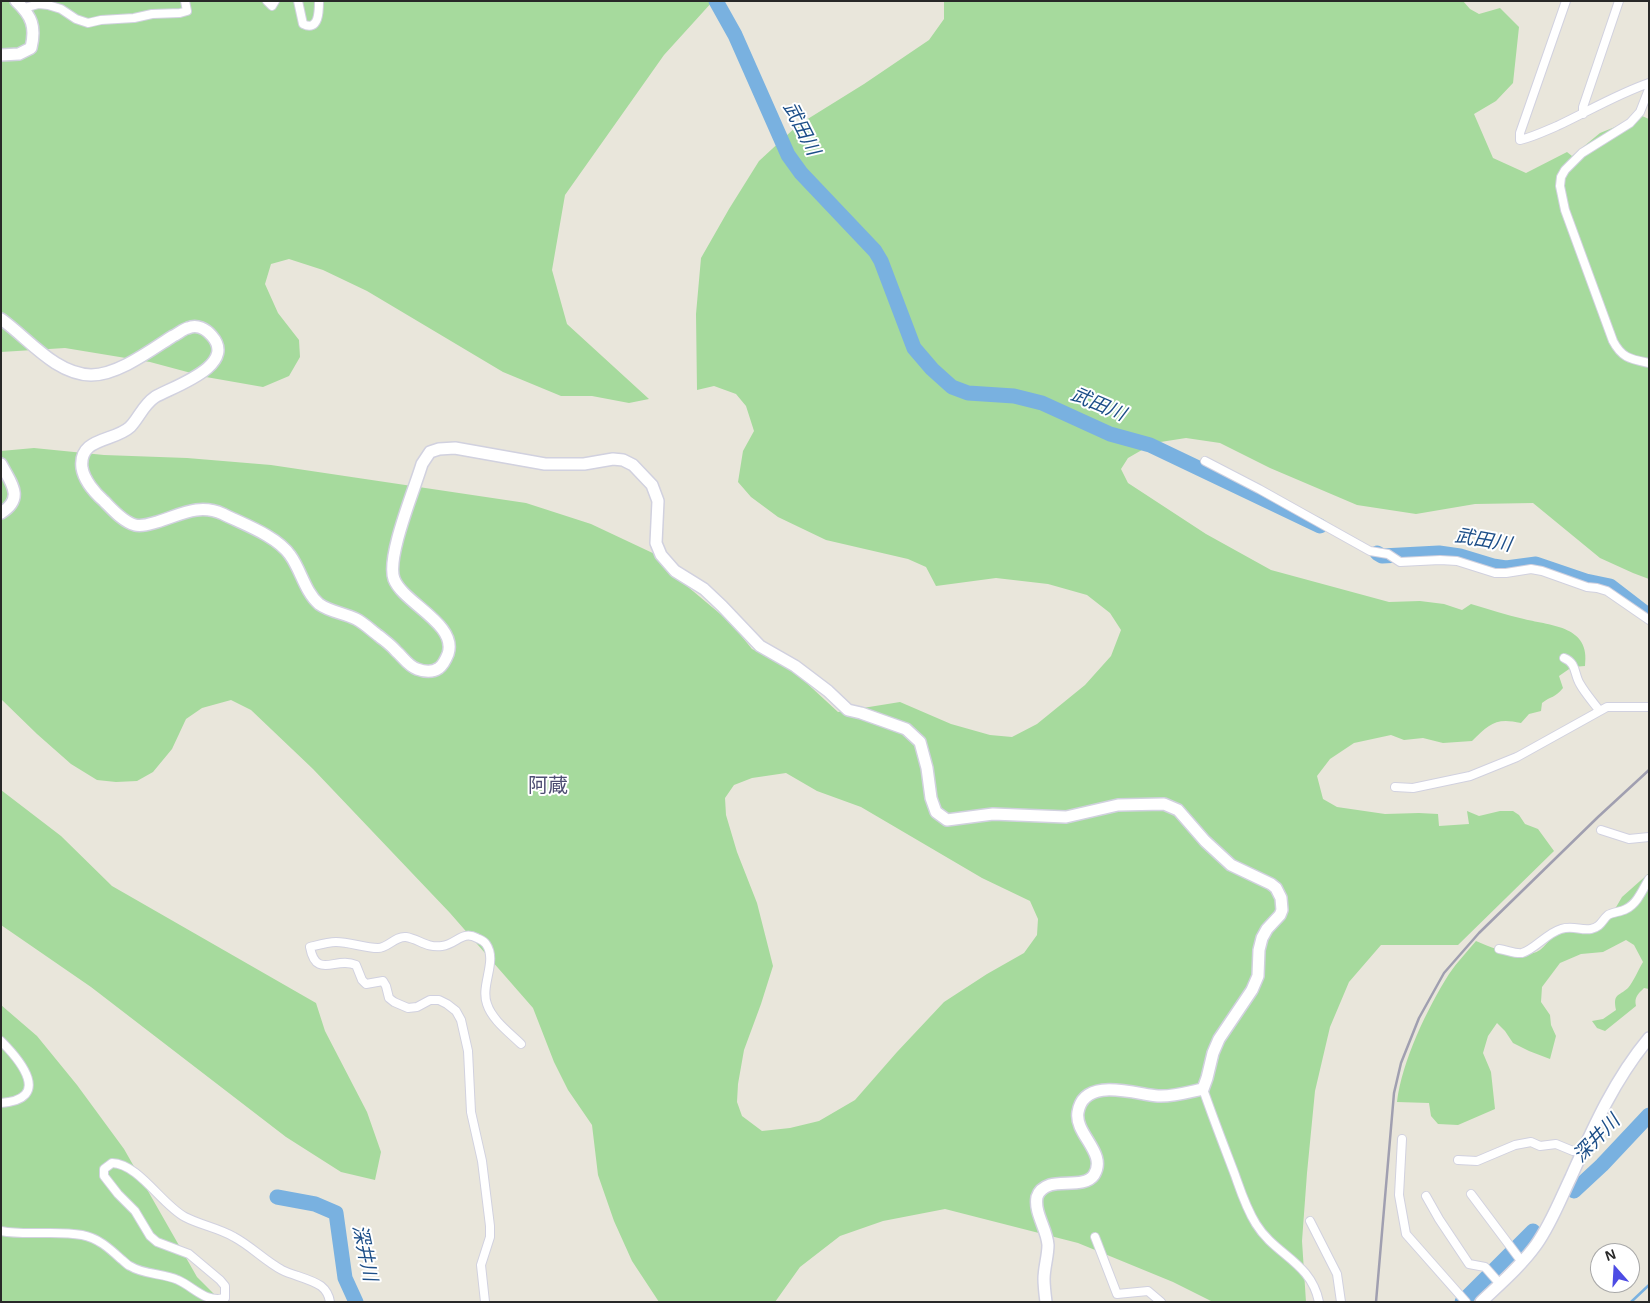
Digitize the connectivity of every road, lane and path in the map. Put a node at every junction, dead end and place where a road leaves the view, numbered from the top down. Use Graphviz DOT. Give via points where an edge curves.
graph roads {
  1 [pos="185,1"];
  2 [pos="266,1"];
  3 [pos="275,1"];
  4 [pos="298,1"];
  5 [pos="319,1"];
  6 [pos="1566,1"];
  7 [pos="1619,1"];
  8 [pos="20,5"];
  9 [pos="1,55"];
  10 [pos="1649,83"];
  11 [pos="1649,89"];
  12 [pos="1583,114"];
  13 [pos="1,319"];
  14 [pos="1649,363"];
  15 [pos="1205,461"];
  16 [pos="1,464"];
  17 [pos="1,513"];
  18 [pos="1649,620"];
  19 [pos="1564,658"];
  20 [pos="1649,707"];
  21 [pos="1599,710"];
  22 [pos="1395,787"];
  23 [pos="1601,830"];
  24 [pos="1649,837"];
  25 [pos="1649,879"];
  26 [pos="1500,949"];
  27 [pos="1649,1038"];
  28 [pos="1,1041"];
  29 [pos="522,1044"];
  30 [pos="1203,1089"];
  31 [pos="1,1103"];
  32 [pos="1402,1139"];
  33 [pos="1582,1152"];
  34 [pos="1458,1160"];
  35 [pos="1471,1194"];
  36 [pos="1426,1196"];
  37 [pos="1310,1222"];
  38 [pos="1,1231"];
  39 [pos="1095,1238"];
  40 [pos="1522,1262"];
  41 [pos="1500,1284"];
  42 [pos="330,1302"];
  43 [pos="485,1302"];
  44 [pos="1046,1302"];
  45 [pos="1161,1302"];
  46 [pos="1319,1302"];
  47 [pos="1341,1302"];
  48 [pos="1466,1302"];
  49 [pos="1481,1302"];
  1 -- 8 [label="street" via="187,11 88,23 48,5"];
  2 -- 3 [label="street" via="272,6"];
  4 -- 5 [label="street" via="303,24 307,26 315,22"];
  6 -- 12 [label="street" via="1520,140"];
  7 -- 12 [label="street"];
  8 -- 9 [label="street" via="34,33 31,48 19,54"];
  10 -- 12 [label="street"];
  11 -- 14 [label="street" via="1640,112 1630,123 1582,153 1565,170 1560,186 1564,210 1613,341 1619,352"];
  13 -- 30 [label="street" via="62,368 80,374 94,375 114,370 189,327 201,327 212,335 218,356 210,367 155,398 143,408 130,428 92,444 84,455 82,468 87,481 100,498 135,526 147,526 200,509 218,512 270,538 289,553 319,604 358,619 418,670 430,672 439,668 450,648 439,626 394,579 392,565 402,520 422,464 430,452 455,448 545,464 623,460 633,465 652,485 658,501 656,543 661,555 675,571 704,589 760,646 795,666 848,710 906,729 920,742 931,798 936,812 947,820 993,814 1066,817 1118,805 1153,803 1178,810 1223,858 1271,884 1283,904 1280,916 1262,938 1258,976 1219,1040"];
  15 -- 18 [label="street" via="1370,551 1388,554 1400,562 1457,561 1506,574 1531,569 1542,571 1607,591"];
  16 -- 17 [label="street" via="15,497 11,506"];
  19 -- 21 [label="street" via="1569,660 1578,683"];
  20 -- 21 [label="street" via="1619,706"];
  21 -- 22 [label="street" via="1517,757 1470,776 1412,788"];
  23 -- 24 [label="street" via="1629,839"];
  25 -- 26 [label="street" via="1634,904 1609,914 1596,928 1560,929 1522,953"];
  27 -- 33 [label="street" via="1619,1078"];
  28 -- 31 [label="street" via="24,1068 30,1081 21,1099"];
  29 -- 43 [label="street" via="491,1012 486,1002 488,948 485,942 470,934 444,946 428,946 405,937 379,948 335,942 310,947 311,955 323,966 350,962 356,965 366,984 383,981 389,998 394,1002 408,1008 439,1000 456,1012 461,1020 468,1051 471,1112 482,1161 490,1226 482,1265"];
  30 -- 44 [label="street" via="1160,1096 1106,1088 1082,1102 1078,1113 1080,1126 1098,1162 1097,1170 1092,1178 1080,1182 1051,1184 1040,1190 1037,1197 1048,1244 1044,1279"];
  30 -- 46 [label="street" via="1242,1199 1271,1242 1308,1275 1317,1290"];
  32 -- 48 [label="street" via="1399,1195 1406,1234"];
  33 -- 34 [label="street" via="1556,1144 1540,1146 1531,1142 1476,1161"];
  33 -- 40 [label="street" via="1551,1222"];
  35 -- 40 [label="street"];
  36 -- 41 [label="street" via="1469,1264 1485,1267"];
  37 -- 47 [label="street" via="1337,1274"];
  38 -- 42 [label="street" via="84,1235 104,1243 130,1266 178,1280 212,1301 225,1298 225,1286 202,1264 189,1254 157,1242 150,1236 135,1211 104,1176 104,1169 112,1162 119,1163 136,1173 185,1217 236,1237 282,1270 322,1286"];
  39 -- 45 [label="street" via="1118,1294 1148,1291"];
  40 -- 41 [label="street"];
  41 -- 49 [label="street"];
}
